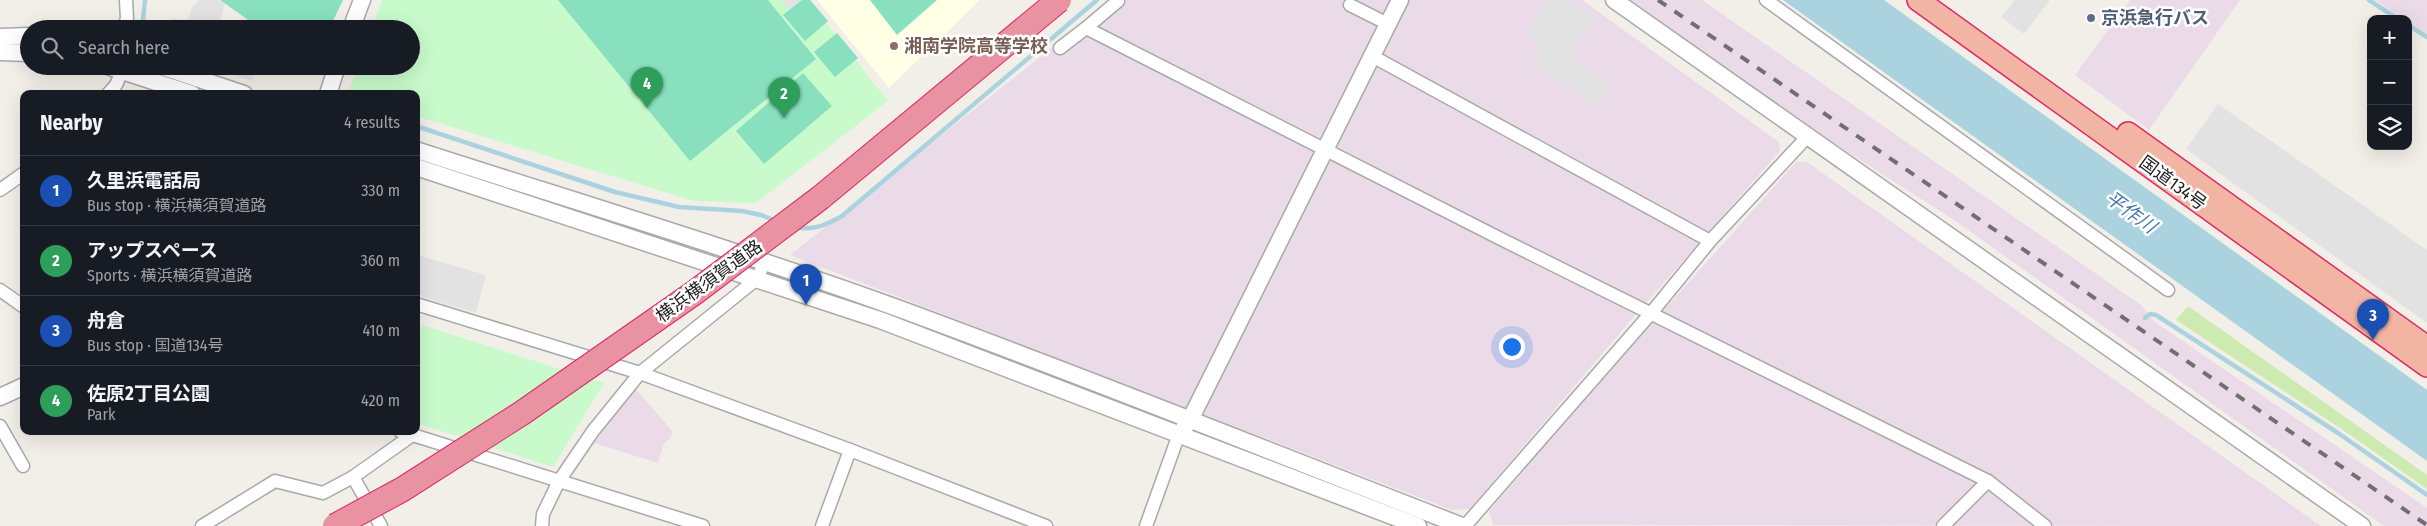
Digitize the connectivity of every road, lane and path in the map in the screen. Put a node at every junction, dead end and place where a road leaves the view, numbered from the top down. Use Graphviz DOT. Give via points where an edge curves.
graph roads {
  1 [pos="126,0"];
  2 [pos="362,0"];
  3 [pos="1058,0"];
  4 [pos="1074,0"];
  5 [pos="1400,0"];
  6 [pos="1614,0"];
  7 [pos="1766,0"];
  8 [pos="1918,0"];
  9 [pos="1943,0"];
  10 [pos="1118,1"];
  11 [pos="1350,5"];
  12 [pos="126,20"];
  13 [pos="354,20"];
  14 [pos="1388,24"];
  15 [pos="1086,28"];
  16 [pos="20,36"];
  17 [pos="0,37"];
  18 [pos="1060,48"];
  19 [pos="0,52"];
  20 [pos="20,53"];
  21 [pos="1372,56"];
  22 [pos="117,75"];
  23 [pos="138,75"];
  24 [pos="187,75"];
  25 [pos="334,75"];
  26 [pos="111,90"];
  27 [pos="181,90"];
  28 [pos="232,90"];
  29 [pos="329,90"];
  30 [pos="1807,137"];
  31 [pos="1325,149"];
  32 [pos="420,151"];
  33 [pos="420,168"];
  34 [pos="20,179"];
  35 [pos="0,190"];
  36 [pos="1710,241"];
  37 [pos="764,262"];
  38 [pos="758,278"];
  39 [pos="0,290"];
  40 [pos="2168,290"];
  41 [pos="20,305"];
  42 [pos="420,305"];
  43 [pos="1652,312"];
  44 [pos="2427,347"];
  45 [pos="2427,366"];
  46 [pos="640,373"];
  47 [pos="20,388"];
  48 [pos="0,397"];
  49 [pos="1190,420"];
  50 [pos="0,426"];
  51 [pos="1179,434"];
  52 [pos="404,435"];
  53 [pos="412,435"];
  54 [pos="850,450"];
  55 [pos="23,466"];
  56 [pos="353,477"];
  57 [pos="559,481"];
  58 [pos="1988,481"];
  59 [pos="1016,521"];
  60 [pos="202,526"];
  61 [pos="335,526"];
  62 [pos="353,526"];
  63 [pos="381,526"];
  64 [pos="542,526"];
  65 [pos="703,526"];
  66 [pos="822,526"];
  67 [pos="1046,526"];
  68 [pos="1146,526"];
  69 [pos="1418,526"];
  70 [pos="1464,526"];
  71 [pos="1943,526"];
  72 [pos="2045,526"];
  73 [pos="2362,526"];
  1 -- 12 [label="street"];
  2 -- 13 [label="street"];
  3 -- 61 [label="highway, 横浜横須賀道路, bridge" via="820,198 694,292 514,418 403,489"];
  4 -- 62 [label="highway, 横浜横須賀道路" via="844,191 692,305 528,421 424,487"];
  5 -- 14 [label="street"];
  6 -- 30 [label="street"];
  7 -- 40 [label="street"];
  8 -- 45 [label="highway, 国道134号"];
  9 -- 44 [label="highway, 国道134号"];
  10 -- 15 [label="street"];
  11 -- 14 [label="street"];
  14 -- 21 [label="street"];
  15 -- 18 [label="street"];
  15 -- 31 [label="street"];
  16 -- 17 [label="street"];
  19 -- 20 [label="street"];
  21 -- 31 [label="street"];
  21 -- 36 [label="street"];
  22 -- 26 [label="street"];
  23 -- 27 [label="street"];
  24 -- 28 [label="street"];
  25 -- 29 [label="street"];
  30 -- 36 [label="street"];
  30 -- 73 [label="street"];
  31 -- 43 [label="street"];
  31 -- 49 [label="street"];
  32 -- 37 [label="street"];
  33 -- 38 [label="street"];
  34 -- 35 [label="street"];
  36 -- 43 [label="street"];
  37 -- 38 [label="street"];
  37 -- 49 [label="street" via="1016,352"];
  38 -- 46 [label="street"];
  38 -- 51 [label="street" via="990,360"];
  39 -- 41 [label="street"];
  42 -- 46 [label="street"];
  43 -- 58 [label="street"];
  43 -- 70 [label="street"];
  46 -- 54 [label="street"];
  46 -- 57 [label="street" via="593,431"];
  47 -- 48 [label="street"];
  49 -- 51 [label="street"];
  49 -- 70 [label="street"];
  50 -- 55 [label="street"];
  51 -- 68 [label="street"];
  51 -- 69 [label="street"];
  52 -- 56 [label="street"];
  53 -- 57 [label="street"];
  54 -- 59 [label="street"];
  54 -- 66 [label="street"];
  56 -- 60 [label="street" via="323,493 275,481"];
  56 -- 63 [label="street"];
  57 -- 64 [label="street" via="543,514"];
  57 -- 65 [label="street"];
  58 -- 71 [label="street"];
  58 -- 72 [label="street"];
  59 -- 67 [label="street"];
}
